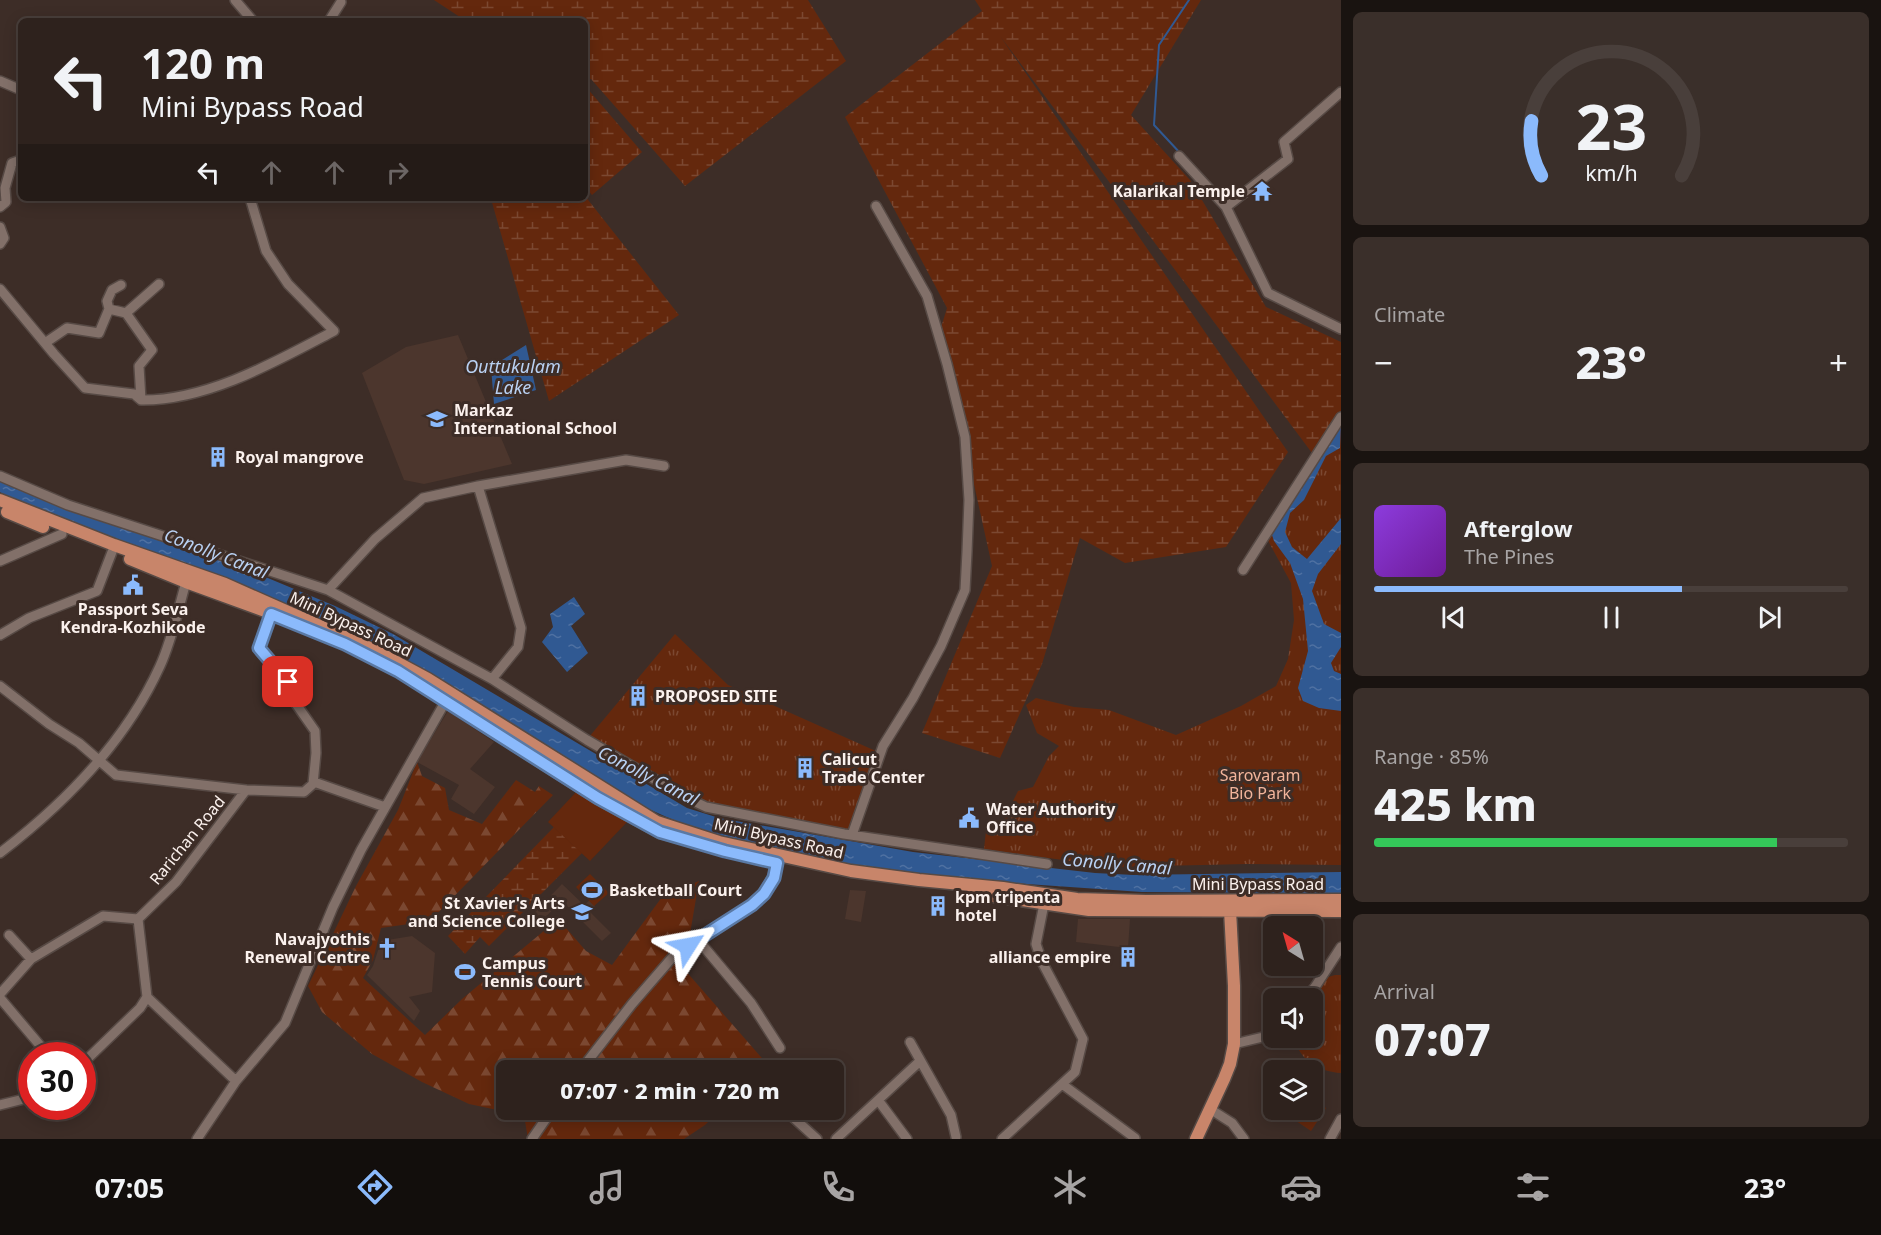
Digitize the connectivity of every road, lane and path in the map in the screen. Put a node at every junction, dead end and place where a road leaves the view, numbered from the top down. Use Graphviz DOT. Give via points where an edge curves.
graph roads {
  1 [pos="235,0"];
  2 [pos="341,2"];
  3 [pos="250,18"];
  4 [pos="331,18"];
  5 [pos="0,81"];
  6 [pos="18,89"];
  7 [pos="1341,92"];
  8 [pos="1179,156"];
  9 [pos="18,161"];
  10 [pos="251,201"];
  11 [pos="876,206"];
  12 [pos="0,207"];
  13 [pos="1226,207"];
  14 [pos="0,227"];
  15 [pos="0,244"];
  16 [pos="159,284"];
  17 [pos="121,285"];
  18 [pos="0,288"];
  19 [pos="109,309"];
  20 [pos="126,313"];
  21 [pos="1341,329"];
  22 [pos="45,343"];
  23 [pos="141,400"];
  24 [pos="1341,417"];
  25 [pos="663,466"];
  26 [pos="0,476"];
  27 [pos="478,486"];
  28 [pos="0,500"];
  29 [pos="0,508"];
  30 [pos="62,534"];
  31 [pos="112,552"];
  32 [pos="0,561"];
  33 [pos="1243,570"];
  34 [pos="186,582"];
  35 [pos="328,590"];
  36 [pos="271,614"];
  37 [pos="0,635"];
  38 [pos="492,679"];
  39 [pos="0,686"];
  40 [pos="448,697"];
  41 [pos="98,759"];
  42 [pos="314,782"];
  43 [pos="246,790"];
  44 [pos="385,807"];
  45 [pos="852,835"];
  46 [pos="0,853"];
  47 [pos="777,863"];
  48 [pos="1047,864"];
  49 [pos="1045,899"];
  50 [pos="1341,900"];
  51 [pos="1230,906"];
  52 [pos="1341,910"];
  53 [pos="138,918"];
  54 [pos="9,935"];
  55 [pos="700,939"];
  56 [pos="1341,947"];
  57 [pos="31,959"];
  58 [pos="1314,988"];
  59 [pos="0,996"];
  60 [pos="147,996"];
  61 [pos="1263,1037"];
  62 [pos="38,1042"];
  63 [pos="910,1042"];
  64 [pos="1234,1044"];
  65 [pos="780,1048"];
  66 [pos="96,1050"];
  67 [pos="588,1060"];
  68 [pos="919,1062"];
  69 [pos="236,1081"];
  70 [pos="1062,1084"];
  71 [pos="18,1100"];
  72 [pos="878,1100"];
  73 [pos="0,1105"];
  74 [pos="1210,1108"];
  75 [pos="1341,1119"];
  76 [pos="545,1120"];
  77 [pos="796,1120"];
  78 [pos="956,1138"];
  79 [pos="1005,1138"];
  80 [pos="1135,1138"];
  81 [pos="196,1139"];
  82 [pos="532,1139"];
  83 [pos="817,1139"];
  84 [pos="836,1139"];
  85 [pos="907,1139"];
  86 [pos="1196,1139"];
  87 [pos="1244,1139"];
  88 [pos="1330,1139"];
  1 -- 3 [label="street"];
  2 -- 4 [label="street"];
  5 -- 6 [label="street"];
  7 -- 13 [label="street" via="1284,142 1288,159"];
  8 -- 13 [label="street"];
  9 -- 12 [label="street" via="12,163 5,188 6,202"];
  10 -- 23 [label="street" via="266,251 288,284 334,331 196,393"];
  11 -- 45 [label="street" via="927,296 947,364 965,437 968,552 965,590 941,646 883,746"];
  13 -- 21 [label="street" via="1268,293"];
  14 -- 15 [label="street" via="4,238"];
  16 -- 20 [label="street"];
  17 -- 19 [label="street" via="112,290 107,301"];
  18 -- 22 [label="street"];
  19 -- 20 [label="street"];
  19 -- 22 [label="street" via="99,333 67,328"];
  20 -- 23 [label="street" via="152,350 139,366"];
  22 -- 23 [label="street" via="85,388 134,393"];
  24 -- 33 [label="street"];
  25 -- 27 [label="street" via="626,460"];
  26 -- 35 [label="street" via="68,505"];
  27 -- 35 [label="street" via="423,498 375,539"];
  27 -- 38 [label="street" via="521,628 518,647"];
  28 -- 40 [label="main road, Mini Bypass Road" via="225,584 374,650"];
  29 -- 30 [label="main road, Mini Bypass Road"];
  30 -- 31 [label="main road, Mini Bypass Road"];
  30 -- 32 [label="street"];
  31 -- 34 [label="main road, Mini Bypass Road"];
  31 -- 37 [label="street" via="97,591 29,618"];
  34 -- 36 [label="main road, Mini Bypass Road"];
  34 -- 41 [label="street" via="161,664 140,706"];
  35 -- 38 [label="street"];
  36 -- 40 [label="main road, Mini Bypass Road" via="345,644"];
  36 -- 42 [label="street" via="259,648 288,682 294,700 315,731"];
  38 -- 45 [label="street" via="587,740 706,807"];
  39 -- 41 [label="street"];
  40 -- 44 [label="street"];
  40 -- 47 [label="main road, Mini Bypass Road" via="598,798 660,832"];
  40 -- 49 [label="main road, Mini Bypass Road" via="657,822 719,842 851,871"];
  41 -- 43 [label="street" via="116,775"];
  41 -- 46 [label="street" via="81,781"];
  42 -- 43 [label="street, Rarichan Road" via="304,792"];
  42 -- 44 [label="street"];
  43 -- 53 [label="street, Rarichan Road" via="177,882"];
  44 -- 69 [label="street" via="333,907 285,1023"];
  45 -- 48 [label="street"];
  47 -- 49 [label="main road, Mini Bypass Road"];
  47 -- 55 [label="street" via="774,878 764,894"];
  49 -- 51 [label="main road, Mini Bypass Road"];
  49 -- 70 [label="street" via="1036,944 1083,1039 1075,1072"];
  50 -- 51 [label="main road, Mini Bypass Road"];
  51 -- 52 [label="main road, Mini Bypass Road"];
  51 -- 64 [label="main road"];
  53 -- 57 [label="street" via="103,916"];
  53 -- 60 [label="street"];
  54 -- 57 [label="street"];
  55 -- 65 [label="street" via="751,1003"];
  55 -- 67 [label="street" via="677,952"];
  56 -- 58 [label="street"];
  57 -- 59 [label="street"];
  59 -- 62 [label="street"];
  60 -- 66 [label="street" via="140,1008"];
  60 -- 69 [label="street"];
  61 -- 64 [label="street"];
  63 -- 68 [label="street"];
  64 -- 74 [label="main road" via="1230,1064"];
  68 -- 72 [label="street"];
  68 -- 78 [label="street" via="951,1115"];
  69 -- 81 [label="street"];
  70 -- 79 [label="street"];
  70 -- 80 [label="street"];
  71 -- 73 [label="street"];
  72 -- 84 [label="street"];
  72 -- 85 [label="street"];
  74 -- 86 [label="main road"];
  74 -- 87 [label="street" via="1232,1123"];
  75 -- 88 [label="street"];
  76 -- 82 [label="street"];
  77 -- 83 [label="street"];
}
